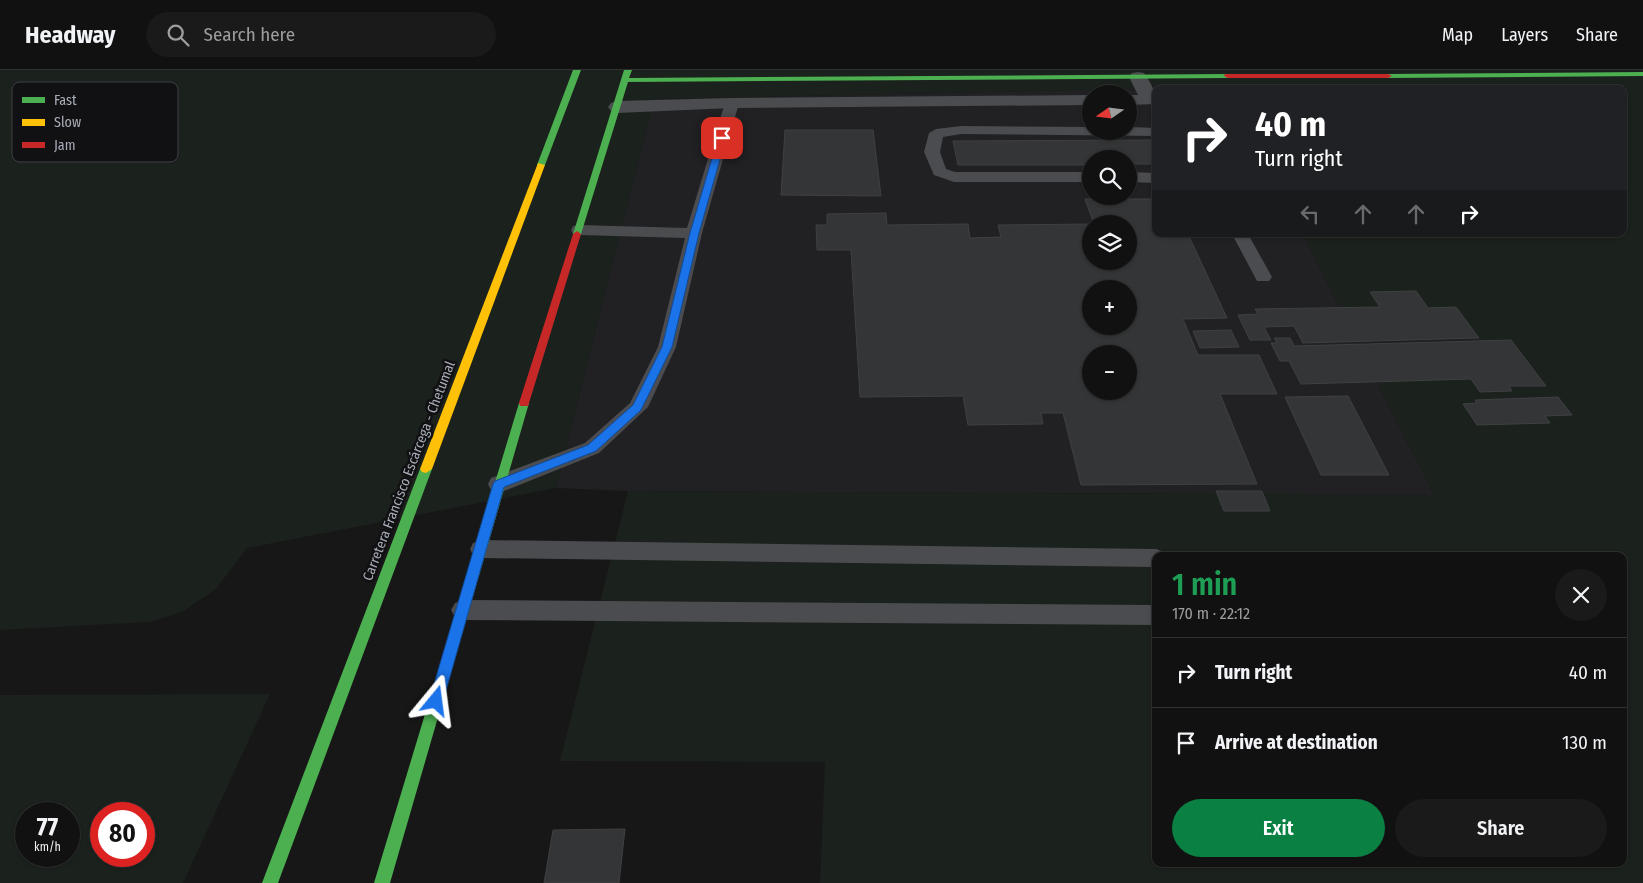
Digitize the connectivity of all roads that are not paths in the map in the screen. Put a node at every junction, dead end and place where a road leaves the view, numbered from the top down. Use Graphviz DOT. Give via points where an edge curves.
graph roads {
  1 [pos="577,70"];
  2 [pos="1643,74"];
  3 [pos="627,75"];
  4 [pos="1138,77"];
  5 [pos="1152,99"];
  6 [pos="1082,100"];
  7 [pos="1138,100"];
  8 [pos="1152,101"];
  9 [pos="732,103"];
  10 [pos="617,106"];
  11 [pos="1152,132"];
  12 [pos="1082,177"];
  13 [pos="1137,177"];
  14 [pos="1152,178"];
  15 [pos="579,230"];
  16 [pos="694,233"];
  17 [pos="1242,237"];
  18 [pos="1263,277"];
  19 [pos="499,484"];
  20 [pos="481,549"];
  21 [pos="1152,558"];
  22 [pos="463,610"];
  23 [pos="1152,615"];
  24 [pos="270,883"];
  25 [pos="382,883"];
  1 -- 24 [label="main road, Carretera Francisco Escárcega - Chetumal"];
  2 -- 4 [label="main road"];
  3 -- 4 [label="main road"];
  3 -- 10 [label="main road"];
  4 -- 5 [label="street"];
  6 -- 9 [label="street"];
  7 -- 8 [label="street"];
  9 -- 10 [label="street"];
  9 -- 16 [label="lane"];
  10 -- 15 [label="main road"];
  11 -- 12 [label="lane" via="961,130 936,133 932,152 939,172 954,177"];
  13 -- 14 [label="lane"];
  15 -- 16 [label="lane"];
  15 -- 19 [label="main road"];
  16 -- 19 [label="lane" via="667,347 638,408 592,448"];
  17 -- 18 [label="lane"];
  19 -- 20 [label="main road"];
  20 -- 21 [label="lane"];
  20 -- 22 [label="main road"];
  22 -- 23 [label="lane"];
  22 -- 25 [label="main road"];
}
